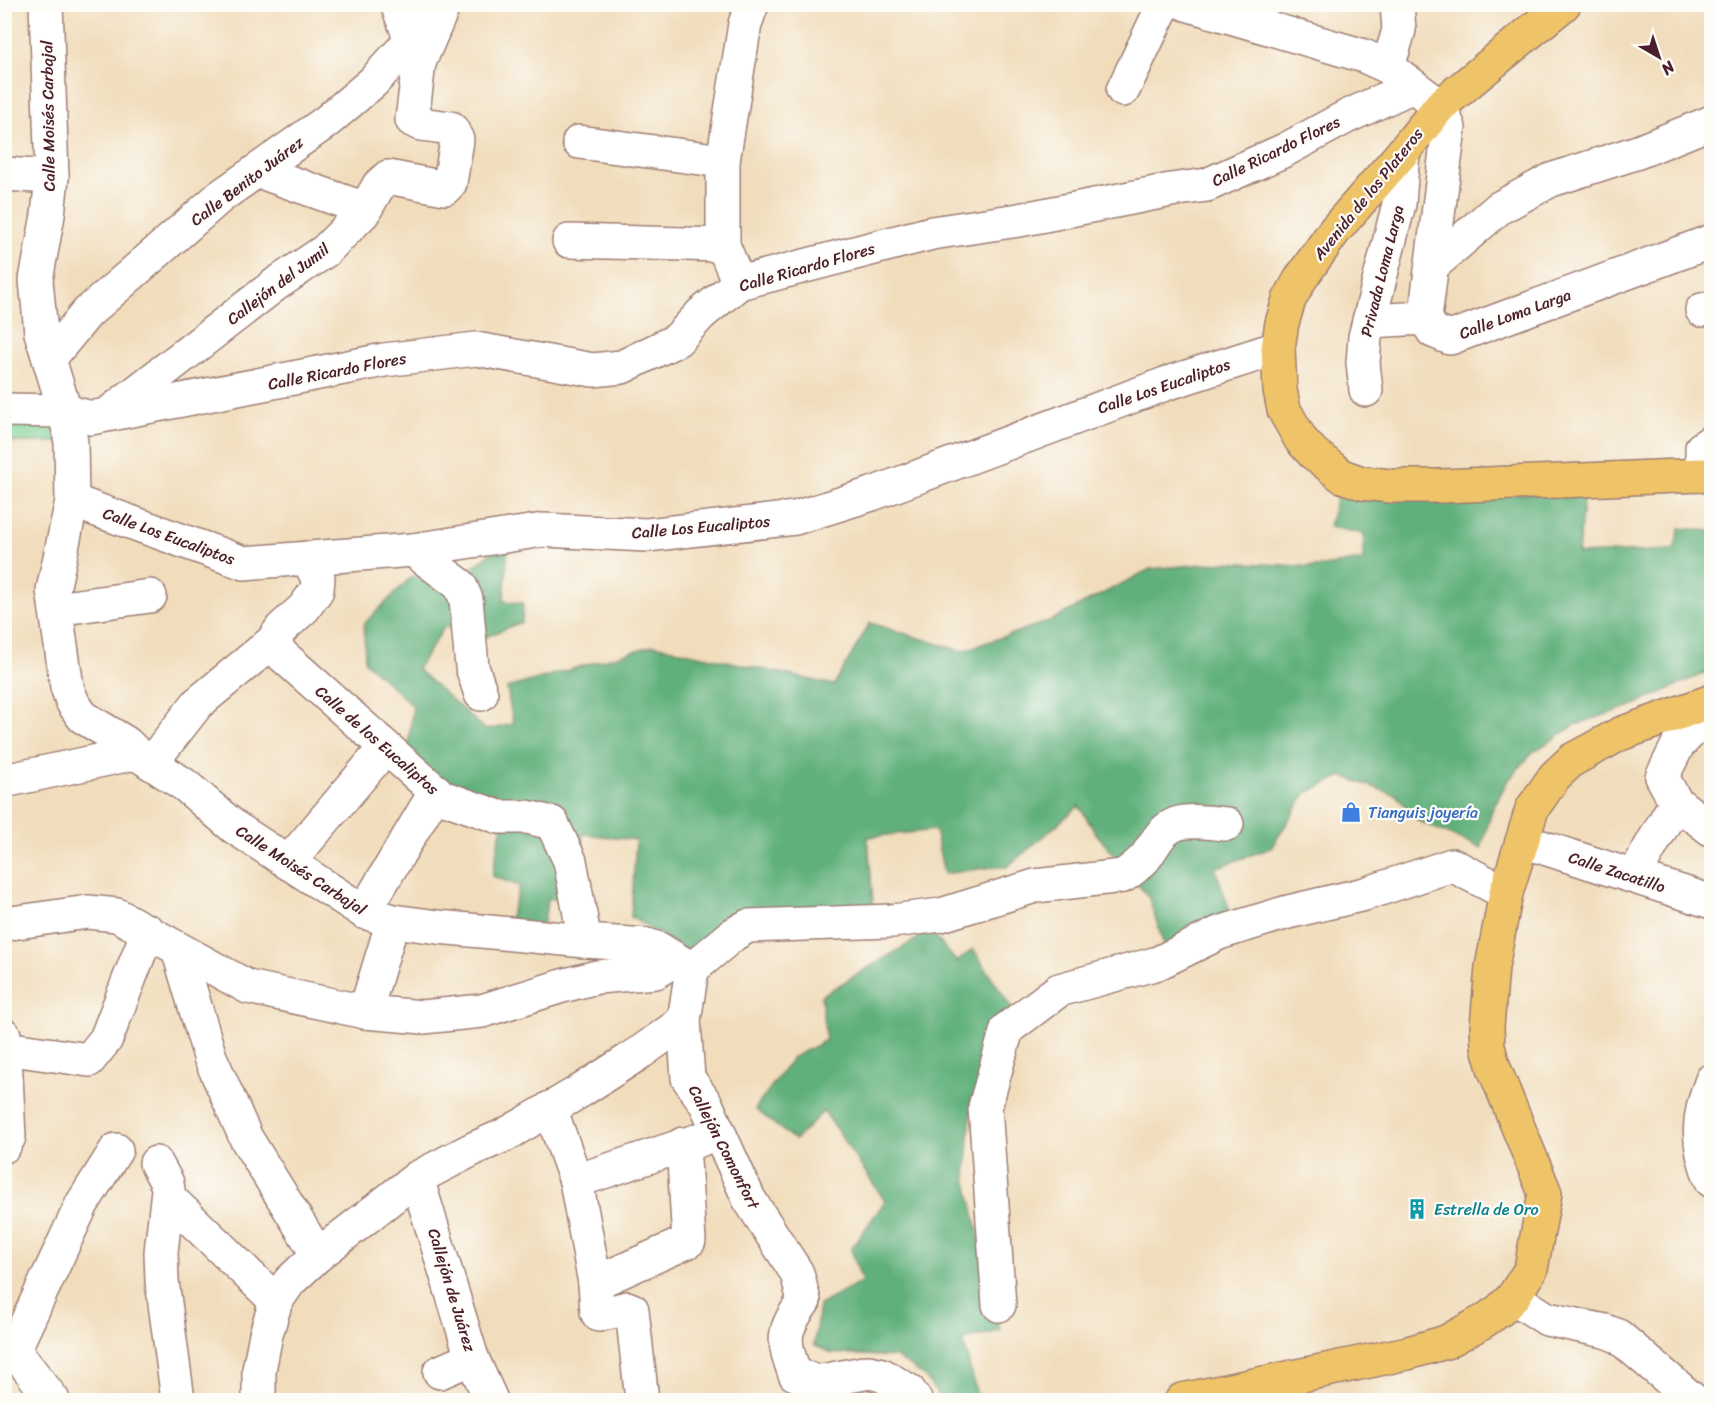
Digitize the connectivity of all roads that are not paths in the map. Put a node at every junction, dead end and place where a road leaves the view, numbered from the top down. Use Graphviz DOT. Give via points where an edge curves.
graph roads {
  1 [pos="46,4"];
  2 [pos="397,4"];
  3 [pos="752,4"];
  4 [pos="1164,4"];
  5 [pos="1186,4"];
  6 [pos="1397,4"];
  7 [pos="1563,4"];
  8 [pos="445,6"];
  9 [pos="411,40"];
  10 [pos="1400,76"];
  11 [pos="1130,77"];
  12 [pos="1440,106"];
  13 [pos="1712,111"];
  14 [pos="1712,122"];
  15 [pos="1682,135"];
  16 [pos="579,142"];
  17 [pos="1403,152"];
  18 [pos="723,161"];
  19 [pos="258,171"];
  20 [pos="4,174"];
  21 [pos="52,177"];
  22 [pos="365,209"];
  23 [pos="569,241"];
  24 [pos="1712,242"];
  25 [pos="723,245"];
  26 [pos="1432,266"];
  27 [pos="739,284"];
  28 [pos="1425,318"];
  29 [pos="1369,321"];
  30 [pos="1278,348"];
  31 [pos="49,360"];
  32 [pos="1366,390"];
  33 [pos="4,410"];
  34 [pos="64,411"];
  35 [pos="104,417"];
  36 [pos="1707,460"];
  37 [pos="72,501"];
  38 [pos="412,550"];
  39 [pos="307,558"];
  40 [pos="150,596"];
  41 [pos="56,609"];
  42 [pos="272,642"];
  43 [pos="481,694"];
  44 [pos="1712,701"];
  45 [pos="1712,710"];
  46 [pos="385,748"];
  47 [pos="143,758"];
  48 [pos="4,781"];
  49 [pos="436,791"];
  50 [pos="1676,802"];
  51 [pos="1227,824"];
  52 [pos="1712,830"];
  53 [pos="1522,841"];
  54 [pos="288,863"];
  55 [pos="1634,876"];
  56 [pos="1506,893"];
  57 [pos="1712,902"];
  58 [pos="379,916"];
  59 [pos="4,924"];
  60 [pos="148,931"];
  61 [pos="585,941"];
  62 [pos="178,949"];
  63 [pos="684,964"];
  64 [pos="365,1012"];
  65 [pos="684,1021"];
  66 [pos="4,1035"];
  67 [pos="5,1048"];
  68 [pos="1712,1080"];
  69 [pos="550,1108"];
  70 [pos="718,1134"];
  71 [pos="683,1144"];
  72 [pos="4,1146"];
  73 [pos="116,1150"];
  74 [pos="156,1163"];
  75 [pos="417,1178"];
  76 [pos="576,1180"];
  77 [pos="1712,1181"];
  78 [pos="168,1197"];
  79 [pos="318,1255"];
  80 [pos="595,1283"];
  81 [pos="1513,1297"];
  82 [pos="276,1301"];
  83 [pos="999,1305"];
  84 [pos="9,1347"];
  85 [pos="472,1358"];
  86 [pos="440,1372"];
  87 [pos="52,1401"];
  88 [pos="178,1401"];
  89 [pos="259,1401"];
  90 [pos="491,1401"];
  91 [pos="642,1401"];
  92 [pos="915,1401"];
  93 [pos="1182,1401"];
  94 [pos="1693,1401"];
  1 -- 21 [label="street, Calle Moisés Carbajal"];
  2 -- 9 [label="street"];
  3 -- 18 [label="street" via="745,24"];
  4 -- 11 [label="street"];
  5 -- 10 [label="street" via="1364,56"];
  6 -- 10 [label="street"];
  7 -- 12 [label="main road, Avenida de los Plateros"];
  8 -- 9 [label="street, Calle Benito Juárez"];
  8 -- 22 [label="street, Callejón del Jumil" via="418,63 412,120 451,128 457,140 450,183 445,188 388,177"];
  9 -- 19 [label="street, Calle Benito Juárez" via="373,82"];
  10 -- 12 [label="street"];
  10 -- 27 [label="street, Calle Ricardo Flores" via="1346,117 1207,185 932,233"];
  12 -- 17 [label="main road, Avenida de los Plateros"];
  12 -- 26 [label="street" via="1449,128"];
  13 -- 15 [label="street"];
  14 -- 15 [label="street"];
  15 -- 26 [label="street" via="1551,180 1499,208"];
  16 -- 18 [label="street"];
  17 -- 29 [label="street, Privada Loma Larga" via="1399,204"];
  17 -- 30 [label="main road, Avenida de los Plateros" via="1335,230 1300,278 1289,300"];
  18 -- 25 [label="street"];
  19 -- 22 [label="street"];
  19 -- 31 [label="street, Calle Benito Juárez" via="221,196 87,313"];
  20 -- 21 [label="street"];
  21 -- 31 [label="street, Calle Moisés Carbajal" via="36,280 39,322"];
  22 -- 35 [label="street, Callejón del Jumil" via="325,251"];
  23 -- 25 [label="street"];
  24 -- 28 [label="street, Calle Loma Larga" via="1450,338 1433,331"];
  25 -- 27 [label="street"];
  26 -- 28 [label="street"];
  27 -- 35 [label="street, Calle Ricardo Flores" via="701,314 677,340 622,367 593,370 476,349 384,360"];
  28 -- 29 [label="street"];
  29 -- 32 [label="street, Privada Loma Larga" via="1363,363"];
  30 -- 36 [label="main road, Avenida de los Plateros" via="1284,410 1295,432 1327,466 1362,483 1441,486"];
  30 -- 38 [label="street, Calle Los Eucaliptos" via="1165,384 872,494 795,518 647,535 543,530"];
  31 -- 34 [label="street, Calle Moisés Carbajal"];
  33 -- 34 [label="street, Calle Ricardo Flores"];
  34 -- 35 [label="street, Calle Ricardo Flores"];
  34 -- 37 [label="street, Calle Moisés Carbajal" via="71,442"];
  37 -- 39 [label="street, Calle Los Eucaliptos" via="244,563"];
  37 -- 41 [label="street, Calle Moisés Carbajal" via="52,590"];
  38 -- 39 [label="street, Calle Los Eucaliptos"];
  38 -- 43 [label="street" via="460,585 466,599 472,667"];
  39 -- 42 [label="street" via="318,578 317,590"];
  40 -- 41 [label="street"];
  41 -- 47 [label="street, Calle Moisés Carbajal" via="67,687 73,703 83,717 117,736"];
  42 -- 46 [label="street, Calle de los Eucaliptos"];
  42 -- 47 [label="street" via="198,703"];
  44 -- 53 [label="main road" via="1620,734 1572,760 1555,776 1532,809"];
  45 -- 50 [label="street" via="1677,745 1662,777"];
  46 -- 49 [label="street, Calle de los Eucaliptos"];
  46 -- 54 [label="street"];
  47 -- 48 [label="street"];
  47 -- 54 [label="street, Calle Moisés Carbajal"];
  49 -- 58 [label="street"];
  49 -- 61 [label="street, Calle de los Eucaliptos" via="442,797 499,817 552,823 570,861"];
  50 -- 52 [label="street"];
  50 -- 55 [label="street"];
  51 -- 63 [label="street" via="1176,824 1164,831 1134,870 1123,876 1035,886 942,915 892,921 748,926"];
  53 -- 55 [label="street, Calle Zacatillo"];
  53 -- 56 [label="main road"];
  54 -- 58 [label="street, Calle Moisés Carbajal"];
  55 -- 57 [label="street, Calle Zacatillo"];
  56 -- 81 [label="main road" via="1492,967 1488,1047 1545,1193 1531,1269"];
  56 -- 83 [label="street" via="1452,865 1365,894 1219,933 1158,963 1059,990 1007,1029 985,1107"];
  58 -- 61 [label="street, Calle Moisés Carbajal"];
  58 -- 64 [label="street"];
  59 -- 60 [label="street" via="88,912 117,915"];
  60 -- 62 [label="street"];
  60 -- 67 [label="street" via="106,1039 89,1060"];
  61 -- 63 [label="street, Calle Moisés Carbajal" via="647,945"];
  62 -- 64 [label="street" via="249,987"];
  62 -- 79 [label="street" via="210,1057 246,1138"];
  63 -- 64 [label="street" via="656,972 597,977 482,1011 423,1017"];
  63 -- 65 [label="street"];
  65 -- 69 [label="street" via="632,1059"];
  65 -- 70 [label="street, Callejón Comonfort" via="688,1078 706,1104"];
  66 -- 67 [label="street"];
  67 -- 72 [label="street" via="9,1137"];
  68 -- 77 [label="street" via="1700,1114 1700,1141"];
  69 -- 75 [label="street"];
  69 -- 76 [label="street"];
  70 -- 71 [label="street"];
  70 -- 92 [label="street, Callejón Comonfort" via="749,1199 796,1273 804,1301 794,1315 785,1347 795,1374 817,1382 868,1372 882,1375 909,1391"];
  71 -- 76 [label="street"];
  71 -- 80 [label="street" via="689,1241"];
  73 -- 84 [label="street" via="82,1204"];
  74 -- 78 [label="street" via="167,1183"];
  75 -- 79 [label="street"];
  75 -- 85 [label="street, Callejón de Juárez"];
  76 -- 80 [label="street"];
  78 -- 82 [label="street"];
  78 -- 88 [label="street" via="161,1252 162,1281"];
  79 -- 82 [label="street" via="290,1281"];
  80 -- 91 [label="street" via="599,1315 632,1310"];
  81 -- 93 [label="main road" via="1484,1321 1446,1342"];
  81 -- 94 [label="street" via="1547,1319 1618,1336"];
  82 -- 89 [label="street" via="259,1370"];
  84 -- 87 [label="street"];
  85 -- 86 [label="street"];
  85 -- 90 [label="street, Callejón de Juárez"];
}
